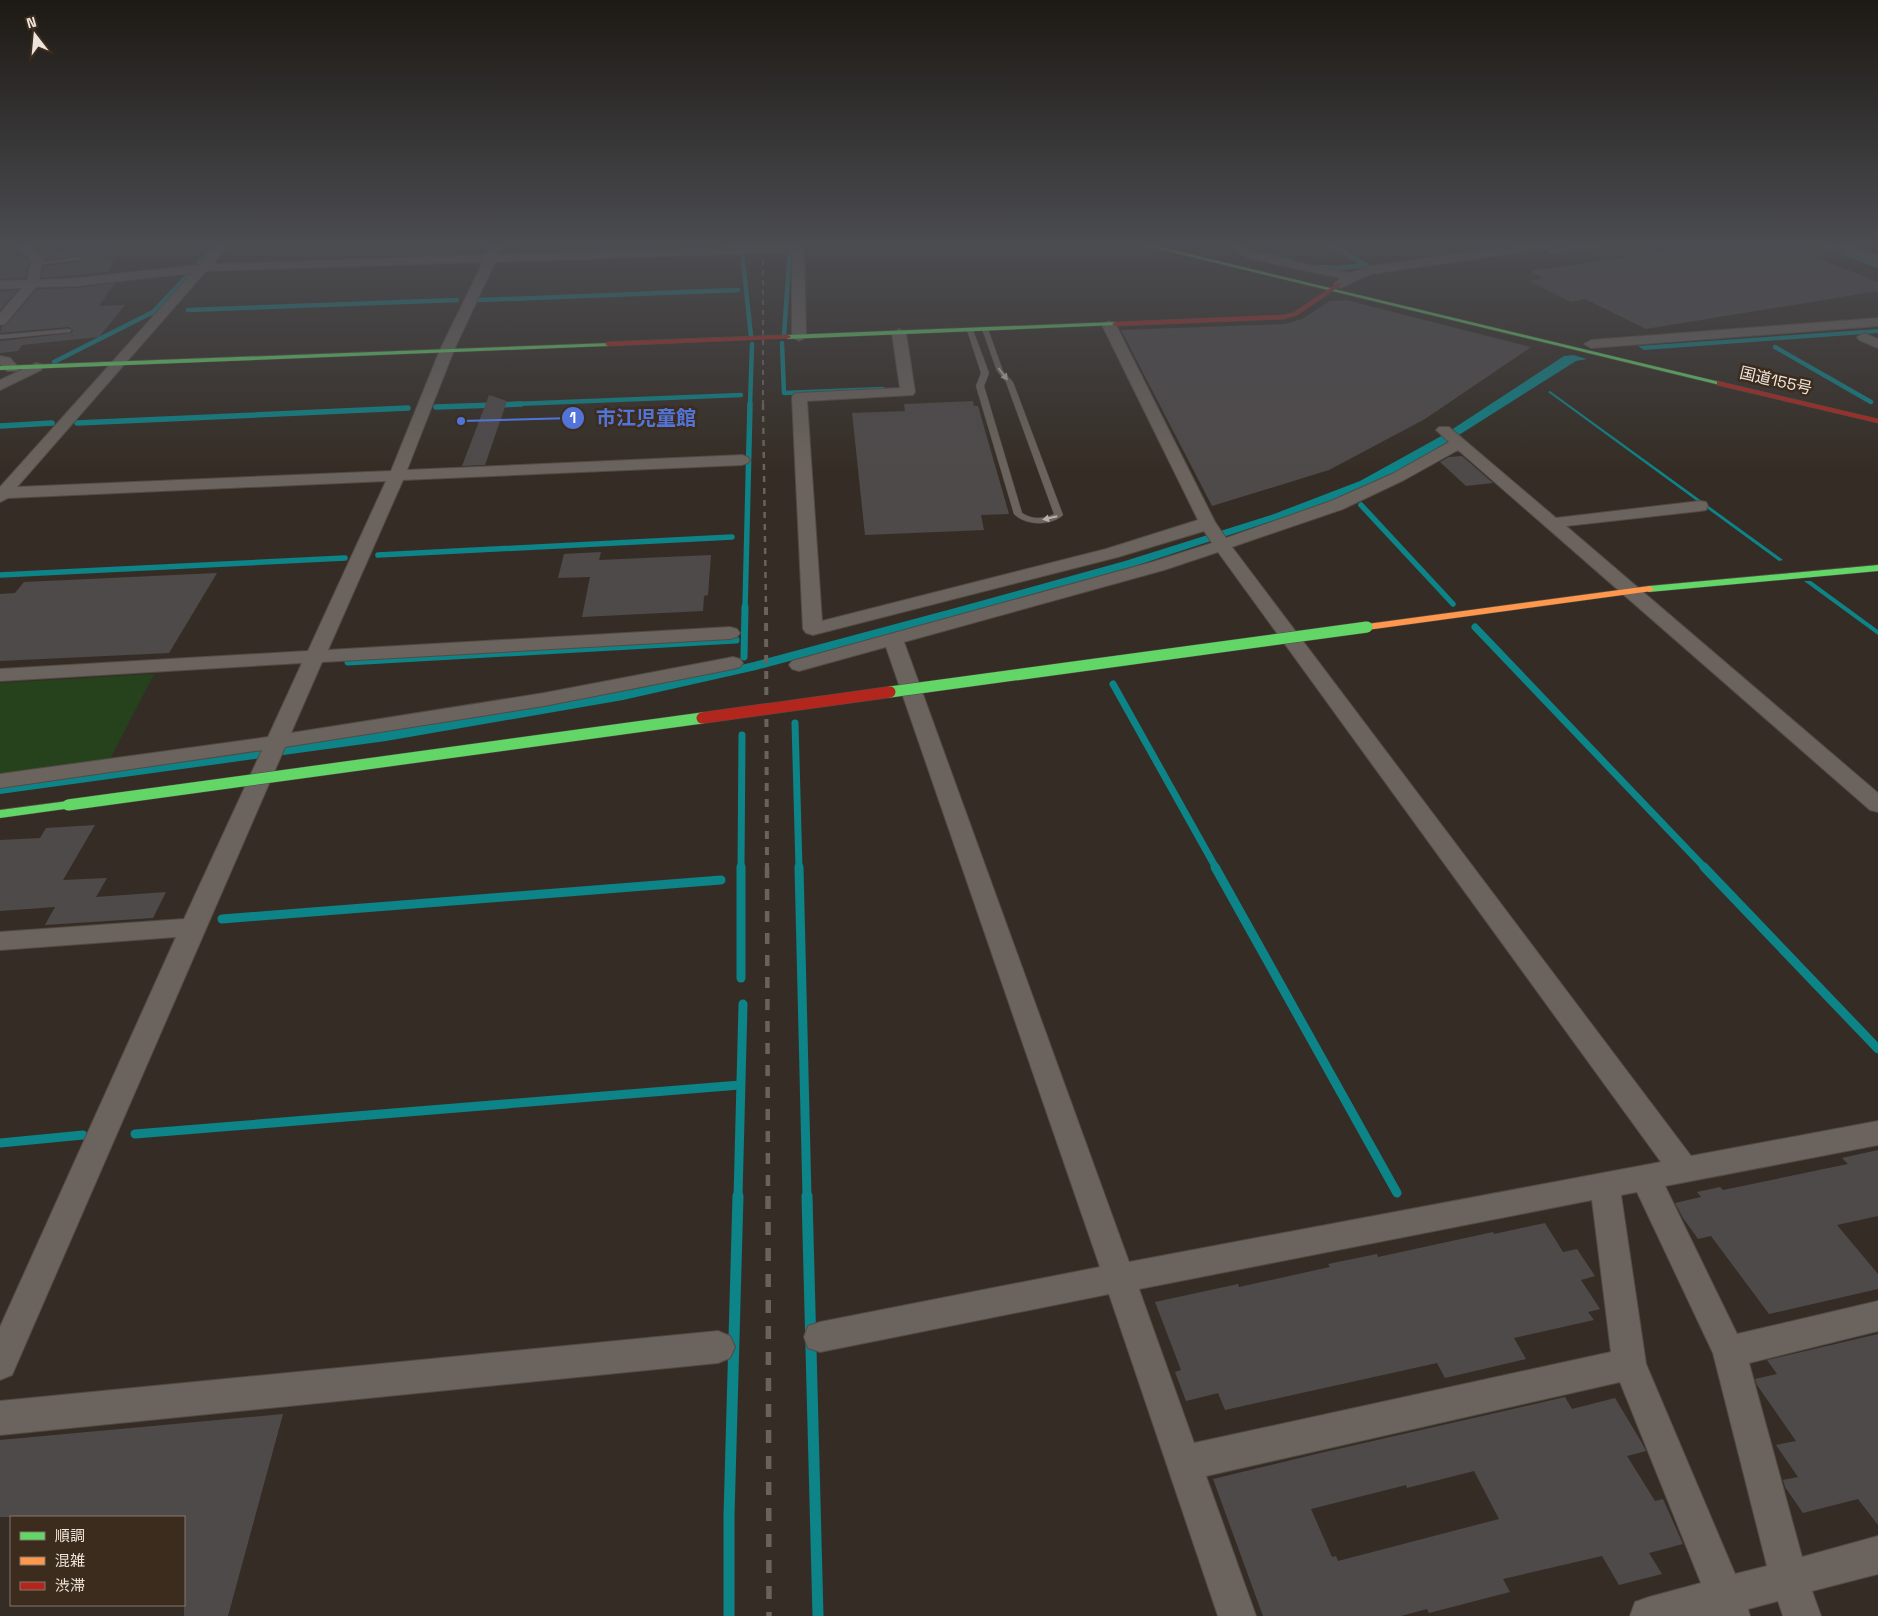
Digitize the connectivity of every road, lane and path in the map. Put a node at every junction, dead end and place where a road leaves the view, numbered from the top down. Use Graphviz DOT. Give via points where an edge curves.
graph roads {
  1 [pos="157,319"];
  2 [pos="461,319"];
  3 [pos="799,319"];
  4 [pos="1224,319"];
  5 [pos="1480,319"];
  6 [pos="1489,319"];
  7 [pos="1878,322"];
  8 [pos="1109,324"];
  9 [pos="985,329"];
  10 [pos="970,330"];
  11 [pos="69,331"];
  12 [pos="899,333"];
  13 [pos="0,337"];
  14 [pos="799,337"];
  15 [pos="1864,337"];
  16 [pos="1591,344"];
  17 [pos="1878,344"];
  18 [pos="447,350"];
  19 [pos="117,364"];
  20 [pos="4,365"];
  21 [pos="36,367"];
  22 [pos="0,386"];
  23 [pos="1878,412"];
  24 [pos="1878,421"];
  25 [pos="742,460"];
  26 [pos="397,475"];
  27 [pos="1,495"];
  28 [pos="1700,506"];
  29 [pos="1207,522"];
  30 [pos="1552,523"];
  31 [pos="1222,544"];
  32 [pos="1878,568"];
  33 [pos="1630,591"];
  34 [pos="730,633"];
  35 [pos="893,640"];
  36 [pos="316,658"];
  37 [pos="733,663"];
  38 [pos="799,665"];
  39 [pos="0,675"];
  40 [pos="275,748"];
  41 [pos="0,781"];
  42 [pos="1878,805"];
  43 [pos="0,814"];
  44 [pos="193,927"];
  45 [pos="0,941"];
  46 [pos="1878,1133"];
  47 [pos="1685,1171"];
  48 [pos="1646,1178"];
  49 [pos="1605,1186"];
  50 [pos="1119,1278"];
  51 [pos="1878,1316"];
  52 [pos="820,1337"];
  53 [pos="718,1347"];
  54 [pos="1729,1352"];
  55 [pos="0,1364"];
  56 [pos="1629,1364"];
  57 [pos="0,1418"];
  58 [pos="1184,1463"];
  59 [pos="1878,1555"];
  60 [pos="1789,1579"];
  61 [pos="1728,1606"];
  62 [pos="1237,1616"];
  63 [pos="1650,1616"];
  64 [pos="1802,1616"];
  1 -- 19 [label="street"];
  2 -- 18 [label="street"];
  3 -- 14 [label="street"];
  4 -- 8 [label="main road"];
  5 -- 24 [label="main road, 国道155号"];
  6 -- 16 [label="main road, 国道155号"];
  7 -- 16 [label="street"];
  8 -- 9 [label="main road"];
  8 -- 29 [label="street"];
  9 -- 10 [label="main road"];
  9 -- 10 [label="lane, one-way" via="1000,371 1010,382 1059,515 1054,518 1034,520 1018,514 980,386 985,374"];
  10 -- 12 [label="main road"];
  11 -- 13 [label="lane"];
  12 -- 14 [label="main road"];
  12 -- 29 [label="street" via="908,392 799,397 813,629 1112,553"];
  14 -- 18 [label="main road"];
  15 -- 17 [label="street"];
  16 -- 23 [label="main road, 国道155号"];
  18 -- 19 [label="main road"];
  18 -- 26 [label="street"];
  19 -- 21 [label="main road"];
  19 -- 27 [label="street"];
  20 -- 21 [label="main road"];
  21 -- 22 [label="street"];
  25 -- 26 [label="street"];
  26 -- 27 [label="street"];
  26 -- 36 [label="street"];
  28 -- 30 [label="street"];
  29 -- 31 [label="street"];
  30 -- 31 [label="street" via="1451,436 1398,477 1338,505"];
  30 -- 33 [label="street"];
  31 -- 35 [label="street" via="1158,566"];
  31 -- 47 [label="street"];
  32 -- 33 [label="main road"];
  33 -- 42 [label="street"];
  33 -- 43 [label="main road, bridge"];
  34 -- 36 [label="street"];
  35 -- 38 [label="street"];
  35 -- 50 [label="street"];
  36 -- 39 [label="street"];
  36 -- 40 [label="street"];
  37 -- 40 [label="street" via="539,702"];
  40 -- 41 [label="street"];
  40 -- 44 [label="street"];
  44 -- 45 [label="street"];
  44 -- 55 [label="street"];
  46 -- 47 [label="street"];
  47 -- 48 [label="street"];
  48 -- 49 [label="street"];
  48 -- 54 [label="street"];
  49 -- 50 [label="street"];
  49 -- 56 [label="street"];
  50 -- 52 [label="street"];
  50 -- 58 [label="street"];
  51 -- 54 [label="street"];
  53 -- 57 [label="street"];
  54 -- 60 [label="street"];
  56 -- 58 [label="street"];
  56 -- 61 [label="street"];
  58 -- 62 [label="street"];
  59 -- 60 [label="street"];
  60 -- 61 [label="street"];
  60 -- 64 [label="street"];
  61 -- 63 [label="street"];
}
